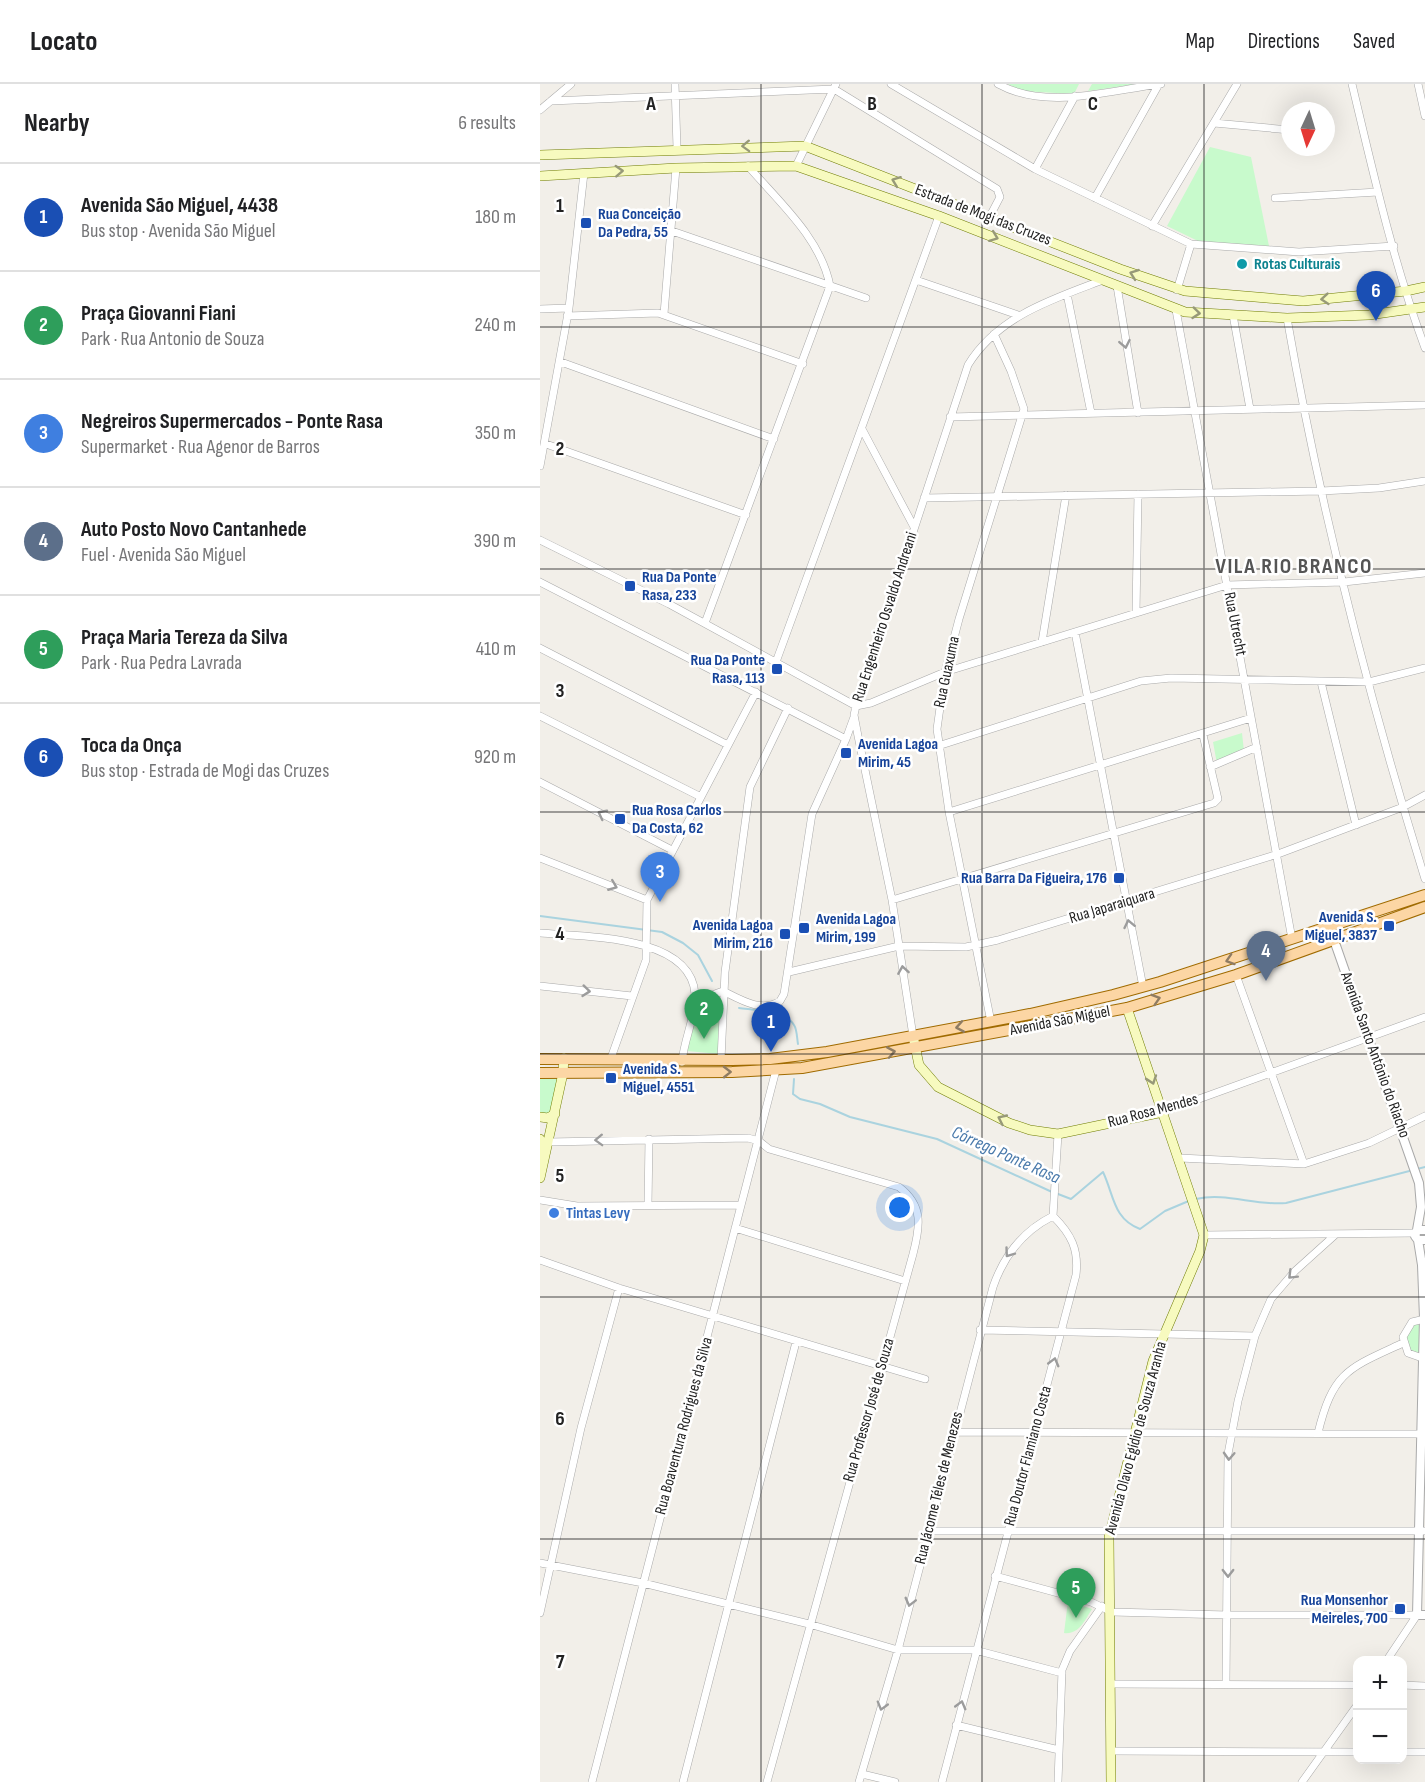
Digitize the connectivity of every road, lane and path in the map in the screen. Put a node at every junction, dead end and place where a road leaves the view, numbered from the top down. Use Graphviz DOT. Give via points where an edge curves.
graph roads {
  1 [pos="571,84"];
  2 [pos="675,84"];
  3 [pos="891,84"];
  4 [pos="998,84"];
  5 [pos="1160,84"];
  6 [pos="1238,84"];
  7 [pos="1352,84"];
  8 [pos="1418,84"];
  9 [pos="835,87"];
  10 [pos="1075,96"];
  11 [pos="675,97"];
  12 [pos="551,101"];
  13 [pos="540,110"];
  14 [pos="1425,116"];
  15 [pos="1214,123"];
  16 [pos="1281,129"];
  17 [pos="805,146"];
  18 [pos="677,148"];
  19 [pos="540,155"];
  20 [pos="747,165"];
  21 [pos="796,166"];
  22 [pos="676,168"];
  23 [pos="1035,169"];
  24 [pos="584,173"];
  25 [pos="540,176"];
  26 [pos="1378,192"];
  27 [pos="1095,198"];
  28 [pos="1275,198"];
  29 [pos="939,216"];
  30 [pos="989,218"];
  31 [pos="1152,226"];
  32 [pos="672,231"];
  33 [pos="1191,244"];
  34 [pos="1394,246"];
  35 [pos="916,280"];
  36 [pos="1103,280"];
  37 [pos="830,286"];
  38 [pos="1117,286"];
  39 [pos="1425,287"];
  40 [pos="1177,290"];
  41 [pos="1406,291"];
  42 [pos="1066,294"];
  43 [pos="866,298"];
  44 [pos="569,308"];
  45 [pos="1425,308"];
  46 [pos="540,309"];
  47 [pos="1176,310"];
  48 [pos="1411,311"];
  49 [pos="664,314"];
  50 [pos="1018,315"];
  51 [pos="1233,315"];
  52 [pos="567,316"];
  53 [pos="1287,318"];
  54 [pos="994,334"];
  55 [pos="1425,348"];
  56 [pos="561,362"];
  57 [pos="803,364"];
  58 [pos="1425,405"];
  59 [pos="1304,408"];
  60 [pos="1250,409"];
  61 [pos="1195,410"];
  62 [pos="1091,413"];
  63 [pos="1138,413"];
  64 [pos="1023,415"];
  65 [pos="950,417"];
  66 [pos="862,429"];
  67 [pos="774,439"];
  68 [pos="546,444"];
  69 [pos="540,466"];
  70 [pos="1425,480"];
  71 [pos="1322,491"];
  72 [pos="1210,493"];
  73 [pos="1138,494"];
  74 [pos="1066,495"];
  75 [pos="996,496"];
  76 [pos="924,498"];
  77 [pos="746,515"];
  78 [pos="914,527"];
  79 [pos="540,540"];
  80 [pos="1425,573"];
  81 [pos="540,582"];
  82 [pos="1344,582"];
  83 [pos="1227,585"];
  84 [pos="1136,613"];
  85 [pos="705,623"];
  86 [pos="1074,632"];
  87 [pos="1042,642"];
  88 [pos="540,648"];
  89 [pos="776,662"];
  90 [pos="1425,668"];
  91 [pos="945,672"];
  92 [pos="1245,680"];
  93 [pos="1321,682"];
  94 [pos="1369,682"];
  95 [pos="756,692"];
  96 [pos="1087,697"];
  97 [pos="856,706"];
  98 [pos="788,708"];
  99 [pos="854,715"];
  100 [pos="540,716"];
  101 [pos="1251,718"];
  102 [pos="1203,735"];
  103 [pos="846,740"];
  104 [pos="728,745"];
  105 [pos="938,746"];
  106 [pos="1257,747"];
  107 [pos="1101,766"];
  108 [pos="1210,767"];
  109 [pos="540,782"];
  110 [pos="1425,795"];
  111 [pos="701,796"];
  112 [pos="1403,807"];
  113 [pos="949,812"];
  114 [pos="1356,825"];
  115 [pos="1113,833"];
  116 [pos="672,850"];
  117 [pos="1278,854"];
  118 [pos="540,858"];
  119 [pos="963,879"];
  120 [pos="1425,879"];
  121 [pos="1425,895"];
  122 [pos="647,900"];
  123 [pos="892,900"];
  124 [pos="1125,902"];
  125 [pos="1425,907"];
  126 [pos="540,933"];
  127 [pos="1292,939"];
  128 [pos="1334,940"];
  129 [pos="647,943"];
  130 [pos="899,946"];
  131 [pos="974,946"];
  132 [pos="789,972"];
  133 [pos="1236,975"];
  134 [pos="1160,982"];
  135 [pos="540,986"];
  136 [pos="1143,987"];
  137 [pos="723,991"];
  138 [pos="695,994"];
  139 [pos="632,996"];
  140 [pos="694,1002"];
  141 [pos="723,1002"];
  142 [pos="1127,1008"];
  143 [pos="1425,1017"];
  144 [pos="991,1022"];
  145 [pos="913,1036"];
  146 [pos="1368,1038"];
  147 [pos="914,1048"];
  148 [pos="564,1058"];
  149 [pos="611,1058"];
  150 [pos="682,1058"];
  151 [pos="540,1059"];
  152 [pos="722,1060"];
  153 [pos="776,1070"];
  154 [pos="682,1072"];
  155 [pos="540,1073"];
  156 [pos="563,1073"];
  157 [pos="1271,1073"];
  158 [pos="1163,1112"];
  159 [pos="555,1114"];
  160 [pos="1425,1116"];
  161 [pos="540,1118"];
  162 [pos="1401,1127"];
  163 [pos="1058,1134"];
  164 [pos="649,1138"];
  165 [pos="544,1140"];
  166 [pos="759,1141"];
  167 [pos="1180,1158"];
  168 [pos="1304,1164"];
  169 [pos="540,1176"];
  170 [pos="540,1200"];
  171 [pos="648,1205"];
  172 [pos="741,1205"];
  173 [pos="1421,1207"];
  174 [pos="1053,1216"];
  175 [pos="735,1228"];
  176 [pos="1204,1234"];
  177 [pos="1420,1234"];
  178 [pos="1335,1235"];
  179 [pos="540,1260"];
  180 [pos="905,1281"];
  181 [pos="619,1288"];
  182 [pos="713,1316"];
  183 [pos="1424,1318"];
  184 [pos="980,1330"];
  185 [pos="1062,1334"];
  186 [pos="1162,1335"];
  187 [pos="1255,1336"];
  188 [pos="796,1342"];
  189 [pos="1403,1343"];
  190 [pos="1424,1359"];
  191 [pos="882,1367"];
  192 [pos="925,1380"];
  193 [pos="954,1432"];
  194 [pos="1034,1432"];
  195 [pos="1231,1432"];
  196 [pos="1134,1433"];
  197 [pos="1318,1433"];
  198 [pos="1424,1434"];
  199 [pos="1110,1530"];
  200 [pos="928,1531"];
  201 [pos="1008,1531"];
  202 [pos="1228,1531"];
  203 [pos="1423,1531"];
  204 [pos="540,1563"];
  205 [pos="550,1565"];
  206 [pos="995,1576"];
  207 [pos="643,1583"];
  208 [pos="729,1604"];
  209 [pos="1102,1606"];
  210 [pos="1112,1612"];
  211 [pos="540,1613"];
  212 [pos="1228,1615"];
  213 [pos="1421,1615"];
  214 [pos="809,1624"];
  215 [pos="898,1650"];
  216 [pos="975,1650"];
  217 [pos="1390,1656"];
  218 [pos="1062,1673"];
  219 [pos="1112,1684"];
  220 [pos="1226,1685"];
  221 [pos="1353,1685"];
  222 [pos="1407,1686"];
  223 [pos="1425,1686"];
  224 [pos="1354,1710"];
  225 [pos="956,1725"];
  226 [pos="1059,1750"];
  227 [pos="1111,1751"];
  228 [pos="1323,1751"];
  229 [pos="1353,1752"];
  230 [pos="1407,1752"];
  231 [pos="1425,1752"];
  232 [pos="862,1774"];
  233 [pos="592,1782"];
  234 [pos="683,1782"];
  235 [pos="767,1782"];
  236 [pos="859,1782"];
  237 [pos="895,1782"];
  238 [pos="942,1782"];
  239 [pos="1058,1782"];
  240 [pos="1111,1782"];
  241 [pos="1302,1782"];
  1 -- 12 [label="street"];
  2 -- 11 [label="street"];
  3 -- 23 [label="street"];
  4 -- 10 [label="street" via="1030,97"];
  5 -- 10 [label="street"];
  5 -- 27 [label="street"];
  6 -- 15 [label="street"];
  7 -- 26 [label="street"];
  8 -- 14 [label="street"];
  9 -- 11 [label="street"];
  9 -- 17 [label="street"];
  9 -- 30 [label="street" via="997,189 1000,197"];
  10 -- 23 [label="street"];
  11 -- 12 [label="street"];
  11 -- 18 [label="street"];
  12 -- 13 [label="street"];
  15 -- 16 [label="street"];
  15 -- 31 [label="street"];
  17 -- 18 [label="main road, Estrada de Mogi das Cruzes, one-way"];
  17 -- 21 [label="street"];
  30 -- 17 [label="main road, Estrada de Mogi das Cruzes, one-way"];
  18 -- 19 [label="main road, Estrada de Mogi das Cruzes"];
  20 -- 21 [label="main road, Estrada de Mogi das Cruzes"];
  20 -- 22 [label="main road, Estrada de Mogi das Cruzes"];
  20 -- 37 [label="street" via="812,242 826,267"];
  21 -- 29 [label="main road, Estrada de Mogi das Cruzes"];
  24 -- 22 [label="main road, Estrada de Mogi das Cruzes, one-way"];
  22 -- 32 [label="street"];
  23 -- 27 [label="street"];
  24 -- 25 [label="main road, Estrada de Mogi das Cruzes"];
  24 -- 44 [label="street"];
  26 -- 28 [label="street"];
  26 -- 34 [label="street"];
  27 -- 31 [label="street"];
  29 -- 35 [label="street"];
  29 -- 36 [label="main road, Estrada de Mogi das Cruzes, one-way"];
  40 -- 30 [label="main road, Estrada de Mogi das Cruzes, one-way"];
  31 -- 33 [label="street"];
  32 -- 37 [label="street"];
  32 -- 49 [label="street"];
  33 -- 34 [label="street" via="1299,252"];
  33 -- 40 [label="street"];
  34 -- 41 [label="street"];
  35 -- 50 [label="street"];
  35 -- 66 [label="street"];
  36 -- 38 [label="main road, Estrada de Mogi das Cruzes"];
  36 -- 42 [label="street, Rua Engenheiro Osvaldo Andreani"];
  37 -- 43 [label="street"];
  37 -- 57 [label="street"];
  38 -- 47 [label="main road, Estrada de Mogi das Cruzes"];
  38 -- 63 [label="street, one-way"];
  39 -- 41 [label="main road, Estrada de Mogi das Cruzes"];
  41 -- 40 [label="main road, Estrada de Mogi das Cruzes, one-way" via="1284,301"];
  41 -- 48 [label="street"];
  42 -- 50 [label="street, Rua Engenheiro Osvaldo Andreani"];
  42 -- 62 [label="street"];
  44 -- 46 [label="street"];
  44 -- 52 [label="street"];
  45 -- 48 [label="main road, Estrada de Mogi das Cruzes"];
  47 -- 51 [label="main road, Estrada de Mogi das Cruzes, one-way"];
  47 -- 61 [label="street, Rua Utrecht"];
  48 -- 53 [label="main road, Estrada de Mogi das Cruzes"];
  48 -- 55 [label="street"];
  49 -- 52 [label="street"];
  49 -- 57 [label="street"];
  50 -- 54 [label="street, Rua Engenheiro Osvaldo Andreani"];
  51 -- 53 [label="main road, Estrada de Mogi das Cruzes"];
  51 -- 60 [label="street"];
  52 -- 56 [label="street"];
  53 -- 59 [label="street"];
  54 -- 64 [label="street, Rua Guaxuma" via="1022,397"];
  54 -- 65 [label="street, Rua Engenheiro Osvaldo Andreani" via="968,365"];
  56 -- 67 [label="street"];
  56 -- 68 [label="street"];
  57 -- 67 [label="street"];
  58 -- 59 [label="street"];
  59 -- 60 [label="street"];
  59 -- 71 [label="street"];
  60 -- 61 [label="street"];
  61 -- 63 [label="street"];
  61 -- 72 [label="street, Rua Utrecht"];
  62 -- 63 [label="street"];
  62 -- 64 [label="street"];
  64 -- 65 [label="street"];
  64 -- 75 [label="street, Rua Guaxuma"];
  65 -- 76 [label="street, Rua Engenheiro Osvaldo Andreani"];
  66 -- 78 [label="street"];
  66 -- 89 [label="street"];
  67 -- 77 [label="street"];
  68 -- 69 [label="street"];
  68 -- 77 [label="street"];
  70 -- 71 [label="street" via="1379,488"];
  71 -- 72 [label="street"];
  71 -- 82 [label="street"];
  72 -- 73 [label="street"];
  72 -- 83 [label="street, Rua Utrecht"];
  73 -- 74 [label="street"];
  73 -- 84 [label="street"];
  74 -- 75 [label="street"];
  74 -- 87 [label="street"];
  75 -- 76 [label="street"];
  75 -- 91 [label="street, Rua Guaxuma"];
  76 -- 78 [label="street, Rua Engenheiro Osvaldo Andreani"];
  77 -- 85 [label="street"];
  78 -- 97 [label="street, Rua Engenheiro Osvaldo Andreani"];
  79 -- 85 [label="street"];
  80 -- 82 [label="street"];
  81 -- 95 [label="street"];
  82 -- 83 [label="street"];
  82 -- 94 [label="street"];
  83 -- 84 [label="street"];
  83 -- 92 [label="street, Rua Utrecht"];
  84 -- 86 [label="street"];
  85 -- 89 [label="street"];
  86 -- 87 [label="street"];
  86 -- 96 [label="street"];
  87 -- 91 [label="street"];
  88 -- 104 [label="street"];
  89 -- 97 [label="street"];
  90 -- 94 [label="street"];
  91 -- 97 [label="street"];
  91 -- 105 [label="street, Rua Guaxuma" via="937,721"];
  92 -- 93 [label="street"];
  92 -- 96 [label="street" via="1154,680"];
  92 -- 101 [label="street, Rua Utrecht"];
  93 -- 94 [label="street"];
  93 -- 114 [label="street"];
  94 -- 112 [label="street"];
  95 -- 98 [label="street"];
  95 -- 104 [label="street"];
  96 -- 105 [label="street"];
  96 -- 107 [label="street"];
  97 -- 99 [label="street, Rua Engenheiro Osvaldo Andreani"];
  98 -- 103 [label="street"];
  98 -- 137 [label="street" via="750,787"];
  99 -- 103 [label="street"];
  99 -- 123 [label="street, Rua Engenheiro Osvaldo Andreani"];
  100 -- 111 [label="street"];
  101 -- 102 [label="street"];
  101 -- 106 [label="street, Rua Utrecht"];
  102 -- 107 [label="street"];
  102 -- 108 [label="street"];
  103 -- 132 [label="street" via="812,814"];
  104 -- 111 [label="street"];
  105 -- 113 [label="street, Rua Guaxuma"];
  106 -- 108 [label="street"];
  106 -- 117 [label="street, Rua Utrecht"];
  107 -- 113 [label="street"];
  107 -- 115 [label="street"];
  108 -- 115 [label="street" via="1217,802"];
  116 -- 109 [label="street, one-way"];
  110 -- 112 [label="street, Rua Japaraiquara"];
  111 -- 116 [label="street"];
  112 -- 114 [label="street, Rua Japaraiquara"];
  112 -- 120 [label="street"];
  113 -- 119 [label="street, Rua Guaxuma"];
  114 -- 117 [label="street, Rua Japaraiquara"];
  115 -- 119 [label="street"];
  115 -- 124 [label="street"];
  116 -- 122 [label="street"];
  117 -- 124 [label="street, Rua Japaraiquara"];
  117 -- 127 [label="street, Rua Utrecht"];
  118 -- 122 [label="street, one-way"];
  119 -- 123 [label="street"];
  119 -- 131 [label="street, Rua Guaxuma"];
  121 -- 127 [label="main road, Avenida São Miguel"];
  122 -- 129 [label="street"];
  123 -- 130 [label="street, Rua Engenheiro Osvaldo Andreani"];
  124 -- 131 [label="street, Rua Japaraiquara"];
  136 -- 124 [label="street, one-way"];
  125 -- 128 [label="main road, Avenida São Miguel"];
  126 -- 129 [label="street"];
  127 -- 134 [label="main road, Avenida São Miguel, one-way"];
  128 -- 133 [label="main road, Avenida São Miguel"];
  128 -- 146 [label="street, Avenida Santo Antônio do Riacho"];
  129 -- 138 [label="street" via="686,969"];
  129 -- 139 [label="street" via="646,960"];
  130 -- 131 [label="street, Rua Japaraiquara"];
  130 -- 132 [label="street, Rua Japaraiquara"];
  145 -- 130 [label="street, Rua Engenheiro Osvaldo Andreani, one-way"];
  131 -- 144 [label="street, Rua Guaxuma"];
  132 -- 137 [label="street" via="784,994 774,1005 759,1006"];
  142 -- 133 [label="main road, Avenida São Miguel, one-way"];
  133 -- 157 [label="street"];
  134 -- 136 [label="main road, Avenida São Miguel"];
  134 -- 142 [label="main road" via="1127,997"];
  135 -- 139 [label="street, one-way"];
  136 -- 144 [label="main road, Avenida São Miguel"];
  137 -- 138 [label="street"];
  137 -- 141 [label="street"];
  138 -- 140 [label="street"];
  139 -- 149 [label="street"];
  140 -- 141 [label="street"];
  140 -- 150 [label="street"];
  141 -- 152 [label="street"];
  142 -- 147 [label="main road, Avenida São Miguel"];
  142 -- 158 [label="main road, one-way"];
  143 -- 146 [label="street, Rua Rosa Mendes"];
  144 -- 145 [label="main road, Avenida São Miguel, one-way"];
  145 -- 147 [label="main road, Rua Rosa Mendes"];
  145 -- 152 [label="main road, Avenida São Miguel" via="803,1056"];
  146 -- 157 [label="street, Rua Rosa Mendes"];
  146 -- 162 [label="street, Avenida Santo Antônio do Riacho"];
  153 -- 147 [label="main road, Avenida São Miguel, one-way"];
  163 -- 147 [label="main road, Rua Rosa Mendes, one-way" via="1009,1123 944,1091 924,1073"];
  148 -- 149 [label="main road, Avenida São Miguel"];
  148 -- 151 [label="main road, Avenida São Miguel"];
  148 -- 156 [label="main road"];
  149 -- 150 [label="main road, Avenida São Miguel"];
  150 -- 152 [label="main road, Avenida São Miguel"];
  150 -- 154 [label="street"];
  154 -- 153 [label="main road, Avenida São Miguel, one-way"];
  153 -- 166 [label="street, Rua Boaventura Rodrigues da Silva"];
  154 -- 156 [label="main road, Avenida São Miguel"];
  155 -- 156 [label="main road, Avenida São Miguel"];
  156 -- 159 [label="main road"];
  157 -- 158 [label="street, Rua Rosa Mendes"];
  157 -- 168 [label="street"];
  158 -- 163 [label="main road, Rua Rosa Mendes"];
  158 -- 167 [label="main road"];
  159 -- 161 [label="main road"];
  159 -- 165 [label="main road"];
  160 -- 162 [label="street"];
  162 -- 168 [label="street" via="1369,1143"];
  162 -- 173 [label="street, Avenida Santo Antônio do Riacho" via="1419,1183"];
  163 -- 174 [label="street"];
  164 -- 165 [label="street, one-way"];
  164 -- 166 [label="street" via="735,1137"];
  164 -- 171 [label="street"];
  165 -- 169 [label="main road"];
  166 -- 172 [label="street, Rua Boaventura Rodrigues da Silva"];
  166 -- 180 [label="street, Rua Professor José de Souza" via="769,1149 899,1187 910,1195 919,1222"];
  167 -- 168 [label="street"];
  167 -- 176 [label="main road"];
  170 -- 171 [label="street" via="578,1206"];
  171 -- 172 [label="street"];
  172 -- 175 [label="street, Rua Boaventura Rodrigues da Silva"];
  173 -- 177 [label="street, Avenida Santo Antônio do Riacho"];
  173 -- 177 [label="street, Avenida Santo Antônio do Riacho"];
  174 -- 184 [label="street, Rua Jácome Téles de Menezes, one-way" via="1011,1249 1000,1267"];
  174 -- 185 [label="street, Rua Doutor Flamiano Costa" via="1067,1230 1078,1260"];
  175 -- 180 [label="street"];
  175 -- 182 [label="street, Rua Boaventura Rodrigues da Silva"];
  176 -- 178 [label="street"];
  176 -- 186 [label="main road, Avenida Olavo Egídio de Souza Aranha"];
  177 -- 178 [label="street"];
  177 -- 183 [label="street, Avenida Santo Antônio do Riacho"];
  178 -- 187 [label="street, one-way" via="1271,1299"];
  179 -- 181 [label="street"];
  180 -- 191 [label="street, Rua Professor José de Souza"];
  181 -- 182 [label="street"];
  181 -- 205 [label="street" via="581,1428"];
  182 -- 188 [label="street"];
  182 -- 207 [label="street, Rua Boaventura Rodrigues da Silva"];
  183 -- 189 [label="street" via="1408,1326"];
  183 -- 190 [label="street, Avenida Santo Antônio do Riacho"];
  184 -- 185 [label="street"];
  184 -- 193 [label="street, Rua Jácome Téles de Menezes"];
  185 -- 186 [label="street"];
  194 -- 185 [label="street, Rua Doutor Flamiano Costa, one-way"];
  186 -- 187 [label="street"];
  186 -- 196 [label="main road, Avenida Olavo Egídio de Souza Aranha"];
  187 -- 195 [label="street"];
  188 -- 191 [label="street"];
  188 -- 208 [label="street"];
  189 -- 190 [label="street" via="1408,1353"];
  189 -- 197 [label="street" via="1345,1373 1330,1394"];
  190 -- 198 [label="street, Avenida Santo Antônio do Riacho"];
  191 -- 192 [label="street"];
  191 -- 214 [label="street, Rua Professor José de Souza"];
  193 -- 194 [label="street"];
  193 -- 200 [label="street, Rua Jácome Téles de Menezes"];
  194 -- 196 [label="street"];
  194 -- 201 [label="street, Rua Doutor Flamiano Costa"];
  195 -- 196 [label="street"];
  195 -- 197 [label="street"];
  195 -- 202 [label="street, one-way"];
  196 -- 199 [label="main road, Avenida Olavo Egídio de Souza Aranha"];
  197 -- 198 [label="street"];
  198 -- 203 [label="street, Avenida Santo Antônio do Riacho"];
  199 -- 201 [label="street"];
  199 -- 202 [label="street"];
  199 -- 210 [label="main road, Avenida Olavo Egídio de Souza Aranha"];
  200 -- 201 [label="street"];
  200 -- 215 [label="street, Rua Jácome Téles de Menezes, one-way"];
  201 -- 206 [label="street, Rua Doutor Flamiano Costa"];
  202 -- 203 [label="street"];
  202 -- 212 [label="street, one-way"];
  203 -- 213 [label="street, Avenida Santo Antônio do Riacho"];
  204 -- 205 [label="street"];
  205 -- 207 [label="street"];
  205 -- 211 [label="street"];
  206 -- 209 [label="street"];
  206 -- 216 [label="street, Rua Doutor Flamiano Costa"];
  207 -- 208 [label="street"];
  207 -- 233 [label="street, Rua Boaventura Rodrigues da Silva"];
  208 -- 214 [label="street"];
  208 -- 234 [label="street"];
  209 -- 210 [label="street"];
  209 -- 218 [label="street" via="1070,1651"];
  210 -- 212 [label="street"];
  210 -- 219 [label="main road, Avenida Olavo Egídio de Souza Aranha"];
  212 -- 213 [label="street"];
  212 -- 220 [label="street"];
  213 -- 217 [label="street"];
  214 -- 215 [label="street"];
  214 -- 235 [label="street, Rua Professor José de Souza"];
  215 -- 216 [label="street"];
  215 -- 232 [label="street, Rua Jácome Téles de Menezes, one-way"];
  216 -- 218 [label="street"];
  225 -- 216 [label="street, Rua Doutor Flamiano Costa, one-way"];
  218 -- 226 [label="street"];
  219 -- 220 [label="street"];
  219 -- 227 [label="main road, Avenida Olavo Egídio de Souza Aranha"];
  220 -- 221 [label="street"];
  222 -- 223 [label="street"];
  224 -- 228 [label="street"];
  225 -- 226 [label="street"];
  225 -- 238 [label="street, Rua Doutor Flamiano Costa"];
  226 -- 239 [label="street"];
  227 -- 228 [label="street"];
  227 -- 240 [label="main road, Avenida Olavo Egídio de Souza Aranha"];
  228 -- 229 [label="street"];
  228 -- 241 [label="street"];
  230 -- 231 [label="street"];
  232 -- 236 [label="street, Rua Jácome Téles de Menezes"];
  232 -- 237 [label="street"];
}
